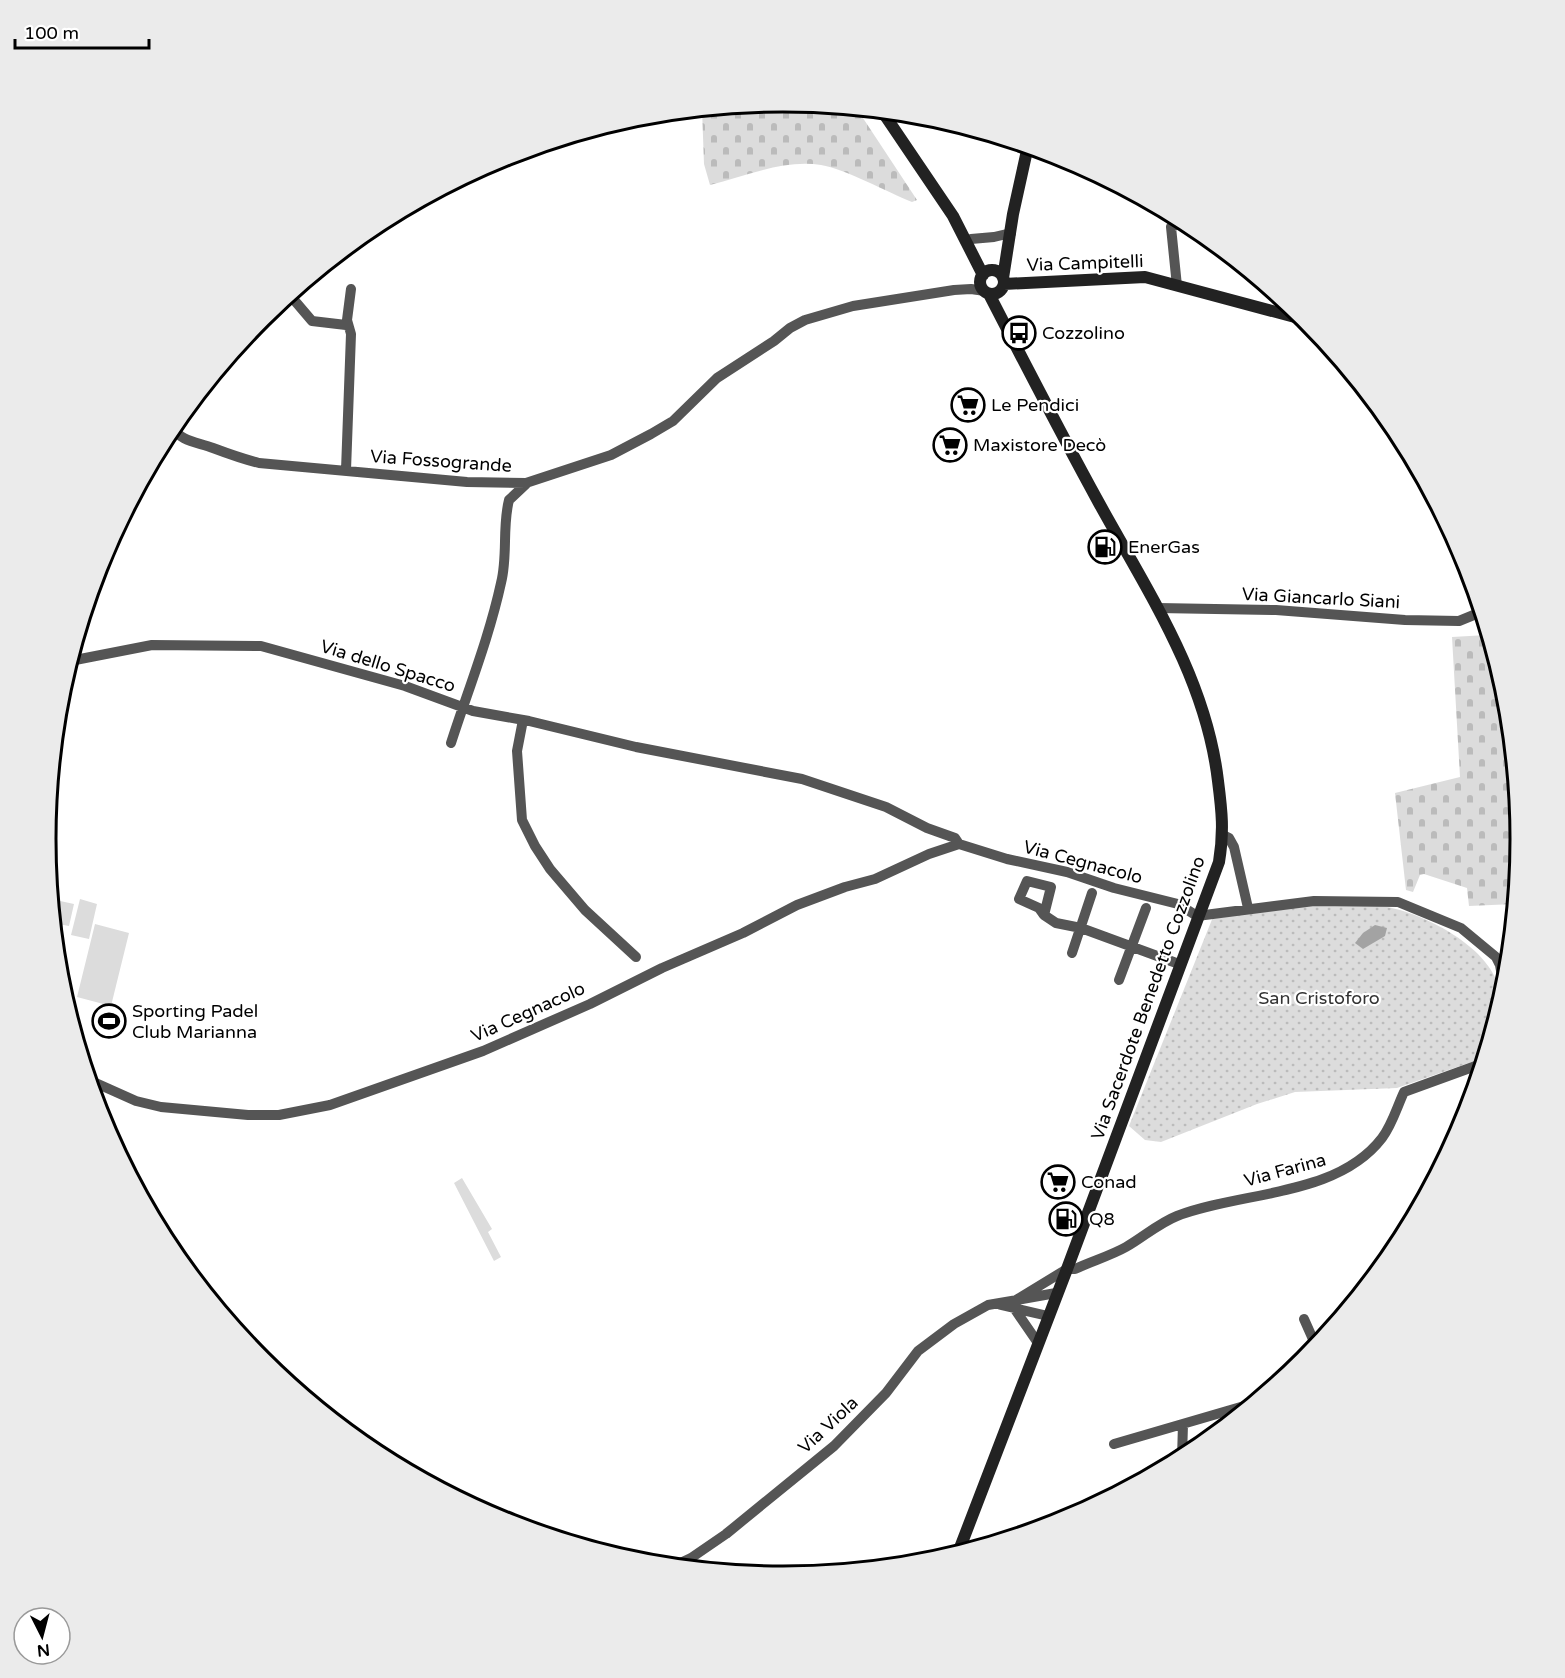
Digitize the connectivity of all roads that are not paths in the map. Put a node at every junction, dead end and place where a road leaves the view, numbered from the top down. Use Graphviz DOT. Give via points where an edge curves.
graph roads {
  1 [pos="888,120"];
  2 [pos="1026,155"];
  3 [pos="958,224"];
  4 [pos="1173,226"];
  5 [pos="1011,232"];
  6 [pos="971,239"];
  7 [pos="996,278"];
  8 [pos="1177,286"];
  9 [pos="351,289"];
  10 [pos="954,290"];
  11 [pos="987,292"];
  12 [pos="294,300"];
  13 [pos="1286,315"];
  14 [pos="349,327"];
  15 [pos="1010,334"];
  16 [pos="179,434"];
  17 [pos="346,470"];
  18 [pos="526,483"];
  19 [pos="1158,608"];
  20 [pos="1474,615"];
  21 [pos="78,659"];
  22 [pos="462,706"];
  23 [pos="523,720"];
  24 [pos="451,743"];
  25 [pos="1223,836"];
  26 [pos="959,844"];
  27 [pos="1092,894"];
  28 [pos="1146,908"];
  29 [pos="1248,908"];
  30 [pos="1044,915"];
  31 [pos="1197,915"];
  32 [pos="1082,928"];
  33 [pos="1132,946"];
  34 [pos="1072,953"];
  35 [pos="636,957"];
  36 [pos="1499,963"];
  37 [pos="1179,964"];
  38 [pos="1119,980"];
  39 [pos="1473,1067"];
  40 [pos="98,1084"];
  41 [pos="1067,1269"];
  42 [pos="1056,1293"];
  43 [pos="1015,1304"];
  44 [pos="1048,1316"];
  45 [pos="1304,1319"];
  46 [pos="1312,1337"];
  47 [pos="1038,1343"];
  48 [pos="1227,1415"];
  49 [pos="1183,1424"];
  50 [pos="1114,1444"];
  51 [pos="1182,1445"];
  52 [pos="962,1543"];
  53 [pos="687,1560"];
  1 -- 3 [label="main road, Via Sacerdote Benedetto Cozzolino"];
  2 -- 5 [label="main road"];
  3 -- 6 [label="main road, Via Sacerdote Benedetto Cozzolino"];
  3 -- 7 [label="main road, Via Sacerdote Benedetto Cozzolino"];
  4 -- 8 [label="street"];
  5 -- 6 [label="street"];
  5 -- 7 [label="main road"];
  6 -- 7 [label="main road, Via Sacerdote Benedetto Cozzolino"];
  7 -- 8 [label="main road, Via Campitelli" via="1145,277"];
  7 -- 10 [label="street"];
  7 -- 11 [label="main road" via="996,293"];
  7 -- 11 [label="main road, Via Sacerdote Benedetto Cozzolino" via="981,282"];
  7 -- 15 [label="main road, Via Sacerdote Benedetto Cozzolino"];
  8 -- 13 [label="main road, Via Campitelli"];
  9 -- 14 [label="street"];
  10 -- 11 [label="street"];
  10 -- 18 [label="street, Via Fossogrande" via="853,306 805,320 717,378 666,425 610,455"];
  11 -- 15 [label="main road, Via Sacerdote Benedetto Cozzolino"];
  12 -- 14 [label="street" via="312,321"];
  14 -- 17 [label="street"];
  15 -- 19 [label="main road, Via Sacerdote Benedetto Cozzolino"];
  16 -- 17 [label="street, Via Fossogrande" via="192,443 238,458"];
  17 -- 18 [label="street, Via Fossogrande" via="467,482"];
  18 -- 22 [label="street, Via dello Spacco" via="509,500 502,582 482,656"];
  19 -- 20 [label="street, Via Giancarlo Siani" via="1276,610 1405,620 1459,621"];
  19 -- 25 [label="main road, Via Sacerdote Benedetto Cozzolino" via="1179,649 1211,733"];
  21 -- 22 [label="street, Via dello Spacco" via="152,645 261,646"];
  22 -- 23 [label="street, Via Cegnacolo"];
  22 -- 24 [label="street"];
  23 -- 26 [label="street, Via Cegnacolo" via="802,780 886,807 955,838"];
  23 -- 35 [label="street" via="517,751 522,820 550,869 585,910"];
  25 -- 29 [label="street" via="1234,847"];
  25 -- 31 [label="main road, Via Sacerdote Benedetto Cozzolino" via="1219,862"];
  26 -- 31 [label="street, Via Cegnacolo" via="1178,904"];
  26 -- 40 [label="street, Via Cegnacolo" via="875,879 797,905 483,1051 330,1105 279,1115 248,1115 161,1107"];
  27 -- 32 [label="street"];
  28 -- 33 [label="street"];
  29 -- 31 [label="street"];
  29 -- 36 [label="street" via="1314,901 1398,902 1461,928"];
  30 -- 32 [label="street" via="1056,923"];
  31 -- 37 [label="main road, Via Sacerdote Benedetto Cozzolino"];
  32 -- 33 [label="street"];
  32 -- 34 [label="street"];
  33 -- 37 [label="street"];
  33 -- 38 [label="street"];
  37 -- 41 [label="main road, Via Sacerdote Benedetto Cozzolino"];
  39 -- 41 [label="street, Via Farina" via="1404,1092 1384,1136 1355,1164 1336,1174 1175,1217 1122,1249"];
  41 -- 42 [label="main road, Via Sacerdote Benedetto Cozzolino"];
  41 -- 43 [label="street"];
  42 -- 43 [label="street, Via Viola"];
  42 -- 44 [label="main road, Via Sacerdote Benedetto Cozzolino"];
  43 -- 44 [label="street, Via Viola"];
  43 -- 47 [label="street"];
  43 -- 53 [label="street, Via Viola" via="988,1305 918,1351 886,1393 834,1446 726,1534"];
  44 -- 47 [label="main road, Via Sacerdote Benedetto Cozzolino"];
  45 -- 46 [label="street"];
  47 -- 52 [label="main road, Via Sacerdote Benedetto Cozzolino"];
  48 -- 49 [label="street"];
  49 -- 50 [label="street"];
  49 -- 51 [label="street"];
}
